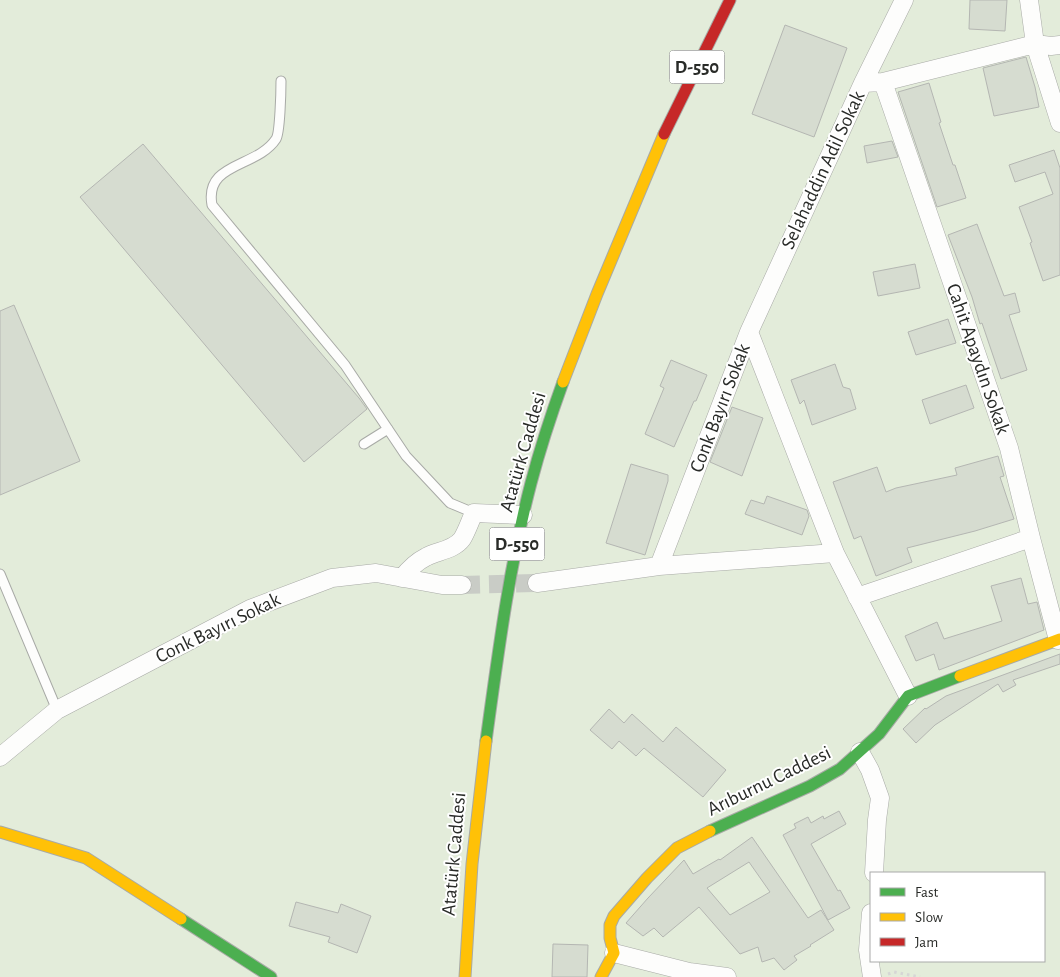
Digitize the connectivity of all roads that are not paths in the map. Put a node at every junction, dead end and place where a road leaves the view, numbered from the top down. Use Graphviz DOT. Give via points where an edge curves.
graph roads {
  1 [pos="721,0"];
  2 [pos="730,0"];
  3 [pos="904,0"];
  4 [pos="1029,0"];
  5 [pos="1035,44"];
  6 [pos="1060,45"];
  7 [pos="281,81"];
  8 [pos="883,82"];
  9 [pos="863,83"];
  10 [pos="1060,123"];
  11 [pos="664,134"];
  12 [pos="749,332"];
  13 [pos="388,429"];
  14 [pos="364,444"];
  15 [pos="474,513"];
  16 [pos="523,515"];
  17 [pos="1031,538"];
  18 [pos="835,553"];
  19 [pos="659,566"];
  20 [pos="0,574"];
  21 [pos="402,578"];
  22 [pos="537,583"];
  23 [pos="462,585"];
  24 [pos="857,597"];
  25 [pos="1059,640"];
  26 [pos="908,696"];
  27 [pos="57,710"];
  28 [pos="860,752"];
  29 [pos="0,757"];
  30 [pos="0,832"];
  31 [pos="874,872"];
  32 [pos="870,925"];
  33 [pos="614,953"];
  34 [pos="870,955"];
  35 [pos="873,962"];
  36 [pos="662,971"];
  37 [pos="879,976"];
  38 [pos="271,977"];
  39 [pos="465,977"];
  40 [pos="601,977"];
  41 [pos="726,977"];
  1 -- 11 [label="main road, D-550"];
  2 -- 11 [label="main road, D-550"];
  3 -- 9 [label="street"];
  4 -- 5 [label="street"];
  5 -- 6 [label="street, Selahaddin Adil Sokak"];
  5 -- 8 [label="street, Selahaddin Adil Sokak"];
  5 -- 10 [label="street"];
  7 -- 13 [label="lane" via="278,136 263,152 219,176 211,190 212,205 345,365"];
  8 -- 9 [label="street, Selahaddin Adil Sokak"];
  8 -- 17 [label="street, Cahit Apaydın Sokak" via="1009,448"];
  9 -- 12 [label="street, Selahaddin Adil Sokak"];
  11 -- 16 [label="main road, Atatürk Caddesi / D-550" via="562,383"];
  12 -- 18 [label="street, Conk Bayırı Sokak"];
  12 -- 19 [label="street, Conk Bayırı Sokak"];
  13 -- 14 [label="lane"];
  13 -- 15 [label="lane" via="406,456 450,503"];
  15 -- 16 [label="street"];
  15 -- 21 [label="street" via="458,543 426,557"];
  16 -- 39 [label="main road, Atatürk Caddesi / D-550" via="508,585 483,752"];
  17 -- 24 [label="street"];
  17 -- 25 [label="street, Cahit Apaydın Sokak"];
  18 -- 19 [label="street"];
  18 -- 24 [label="street, Conk Bayırı Sokak"];
  19 -- 22 [label="street"];
  20 -- 27 [label="lane"];
  21 -- 23 [label="street, Conk Bayırı Sokak"];
  21 -- 27 [label="street, Conk Bayırı Sokak" via="376,573 332,578 250,609"];
  24 -- 26 [label="street, Conk Bayırı Sokak"];
  25 -- 26 [label="main road"];
  26 -- 28 [label="main road, Arıburnu Caddesi" via="880,734"];
  27 -- 29 [label="street, Conk Bayırı Sokak"];
  28 -- 31 [label="street" via="880,798"];
  28 -- 33 [label="main road, Arıburnu Caddesi" via="840,769 810,786 677,848 614,916 610,938"];
  30 -- 38 [label="main road" via="86,858"];
  32 -- 34 [label="street"];
  33 -- 36 [label="street"];
  33 -- 40 [label="main road"];
  35 -- 37 [label="street"];
  36 -- 41 [label="street"];
}
